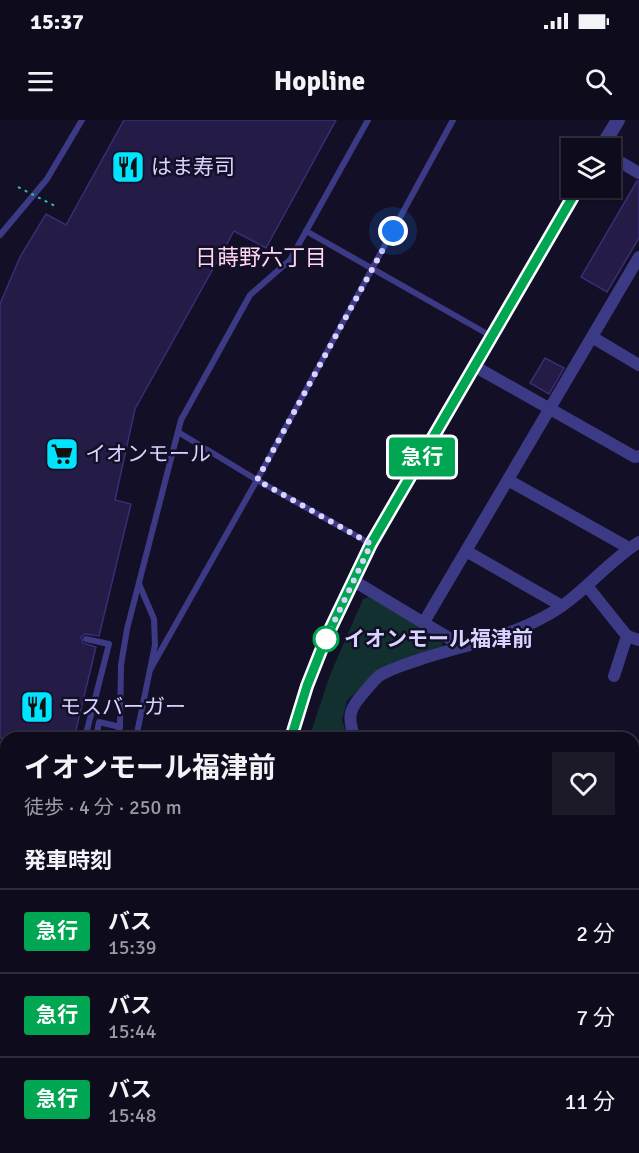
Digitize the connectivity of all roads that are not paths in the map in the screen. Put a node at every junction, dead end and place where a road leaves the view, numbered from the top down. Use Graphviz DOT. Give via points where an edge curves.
graph roads {
  1 [pos="82,120"];
  2 [pos="368,120"];
  3 [pos="453,120"];
  4 [pos="618,120"];
  5 [pos="607,138"];
  6 [pos="621,162"];
  7 [pos="639,173"];
  8 [pos="572,198"];
  9 [pos="306,231"];
  10 [pos="0,235"];
  11 [pos="637,264"];
  12 [pos="372,268"];
  13 [pos="491,337"];
  14 [pos="592,337"];
  15 [pos="639,365"];
  16 [pos="474,366"];
  17 [pos="550,408"];
  18 [pos="178,432"];
  19 [pos="639,456"];
  20 [pos="257,480"];
  21 [pos="508,480"];
  22 [pos="371,544"];
  23 [pos="634,545"];
  24 [pos="466,551"];
  25 [pos="354,581"];
  26 [pos="139,584"];
  27 [pos="587,586"];
  28 [pos="562,606"];
  29 [pos="424,622"];
  30 [pos="633,638"];
  31 [pos="86,639"];
  32 [pos="462,646"];
  33 [pos="150,670"];
  34 [pos="614,676"];
  35 [pos="120,727"];
  36 [pos="87,732"];
  37 [pos="97,732"];
  38 [pos="119,732"];
  39 [pos="137,732"];
  40 [pos="293,732"];
  41 [pos="352,732"];
  1 -- 10 [label="lane" via="47,179"];
  2 -- 9 [label="lane"];
  3 -- 12 [label="lane"];
  4 -- 5 [label="street"];
  6 -- 7 [label="street"];
  8 -- 13 [label="street"];
  9 -- 12 [label="lane"];
  9 -- 18 [label="lane" via="290,260 250,295"];
  11 -- 14 [label="street"];
  12 -- 13 [label="lane"];
  12 -- 20 [label="lane"];
  13 -- 16 [label="street"];
  14 -- 15 [label="street"];
  14 -- 17 [label="street"];
  16 -- 17 [label="street"];
  16 -- 22 [label="street"];
  17 -- 19 [label="street"];
  17 -- 21 [label="street"];
  18 -- 20 [label="lane"];
  18 -- 26 [label="lane"];
  20 -- 22 [label="lane"];
  20 -- 33 [label="lane"];
  21 -- 23 [label="street"];
  21 -- 24 [label="street"];
  22 -- 25 [label="street"];
  23 -- 27 [label="street"];
  24 -- 28 [label="street"];
  24 -- 29 [label="street"];
  25 -- 29 [label="street"];
  25 -- 40 [label="street" via="322,648"];
  26 -- 33 [label="lane" via="154,620"];
  26 -- 35 [label="lane" via="121,665"];
  27 -- 28 [label="street"];
  27 -- 30 [label="street"];
  28 -- 32 [label="street" via="513,632"];
  29 -- 32 [label="street"];
  30 -- 34 [label="street"];
  31 -- 36 [label="lane" via="109,644"];
  32 -- 41 [label="street" via="378,677 352,706 349,724"];
  33 -- 39 [label="lane"];
  35 -- 37 [label="lane" via="99,722"];
  35 -- 38 [label="lane"];
}
